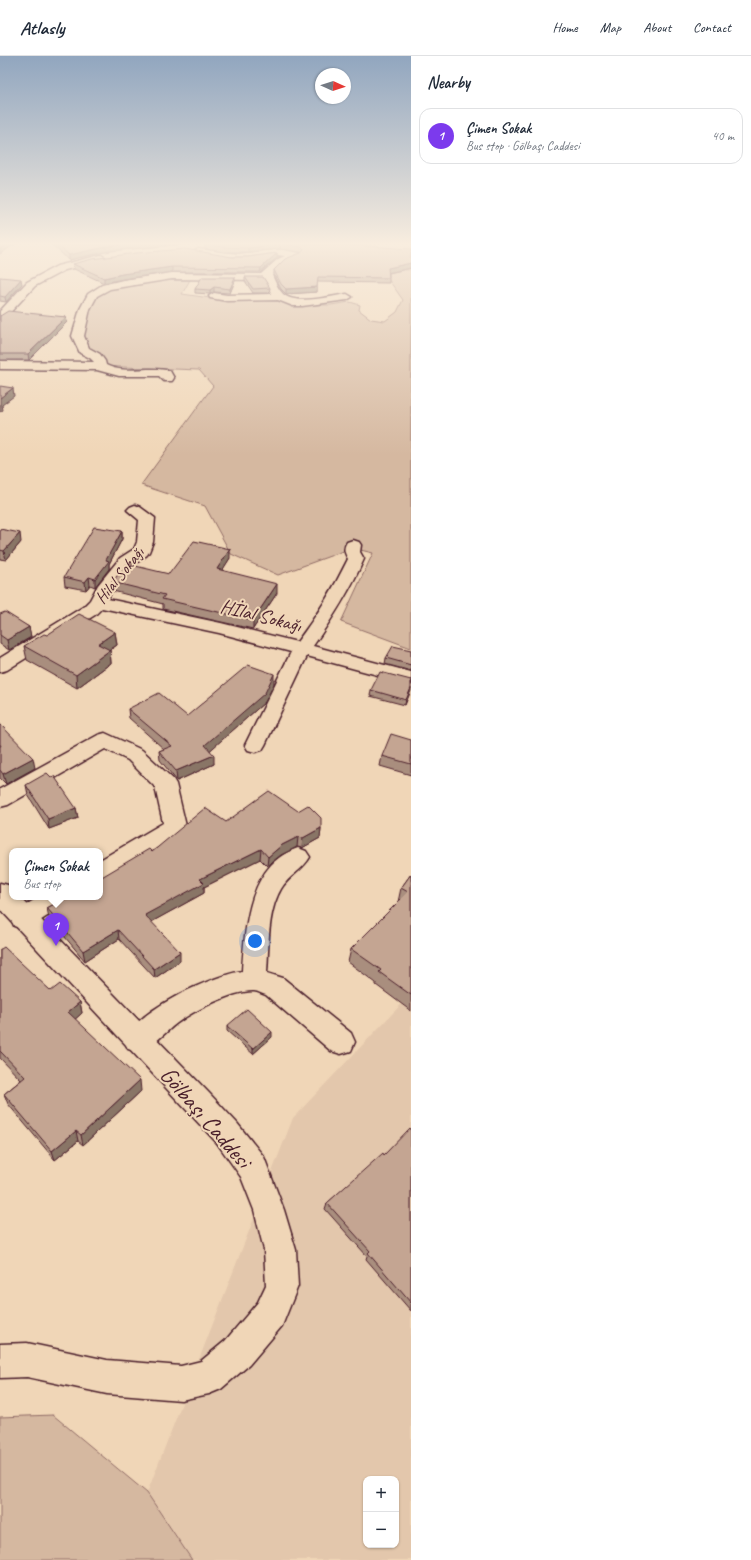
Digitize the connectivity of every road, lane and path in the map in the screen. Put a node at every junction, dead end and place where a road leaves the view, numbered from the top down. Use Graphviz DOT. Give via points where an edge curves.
graph roads {
  1 [pos="84,314"];
  2 [pos="0,365"];
  3 [pos="99,366"];
  4 [pos="168,378"];
  5 [pos="135,510"];
  6 [pos="353,545"];
  7 [pos="98,602"];
  8 [pos="302,648"];
  9 [pos="0,666"];
  10 [pos="411,678"];
  11 [pos="255,745"];
  12 [pos="0,799"];
  13 [pos="298,857"];
  14 [pos="103,870"];
  15 [pos="0,892"];
  16 [pos="53,900"];
  17 [pos="23,919"];
  18 [pos="254,980"];
  19 [pos="138,1040"];
  20 [pos="341,1042"];
  21 [pos="0,1361"];
  1 -- 3 [label="street" via="78,336 84,350 100,361"];
  2 -- 3 [label="street"];
  3 -- 4 [label="street" via="115,370 160,372"];
  5 -- 7 [label="street, Hilal Sokağı" via="147,518 145,542 141,552 126,562 104,589"];
  6 -- 8 [label="street" via="352,552 356,559 350,572"];
  7 -- 8 [label="street, Hİlal Sokağı" via="197,622"];
  7 -- 9 [label="street, Hilal Sokağı" via="89,611"];
  8 -- 10 [label="street, Hİlal Sokağı"];
  8 -- 11 [label="street"];
  12 -- 14 [label="street" via="105,740 135,755 165,784 175,826"];
  13 -- 18 [label="street" via="279,873 264,897"];
  15 -- 17 [label="street, Gölbaşı Caddesi"];
  16 -- 17 [label="street"];
  17 -- 19 [label="street, Gölbaşı Caddesi"];
  18 -- 19 [label="street" via="227,985 204,994 169,1014"];
  18 -- 20 [label="street" via="274,986"];
  19 -- 21 [label="street, Gölbaşı Caddesi" via="227,1133 252,1168 269,1210 280,1250 282,1286 270,1314 237,1353 209,1377 181,1383 107,1377 27,1360"];
}
